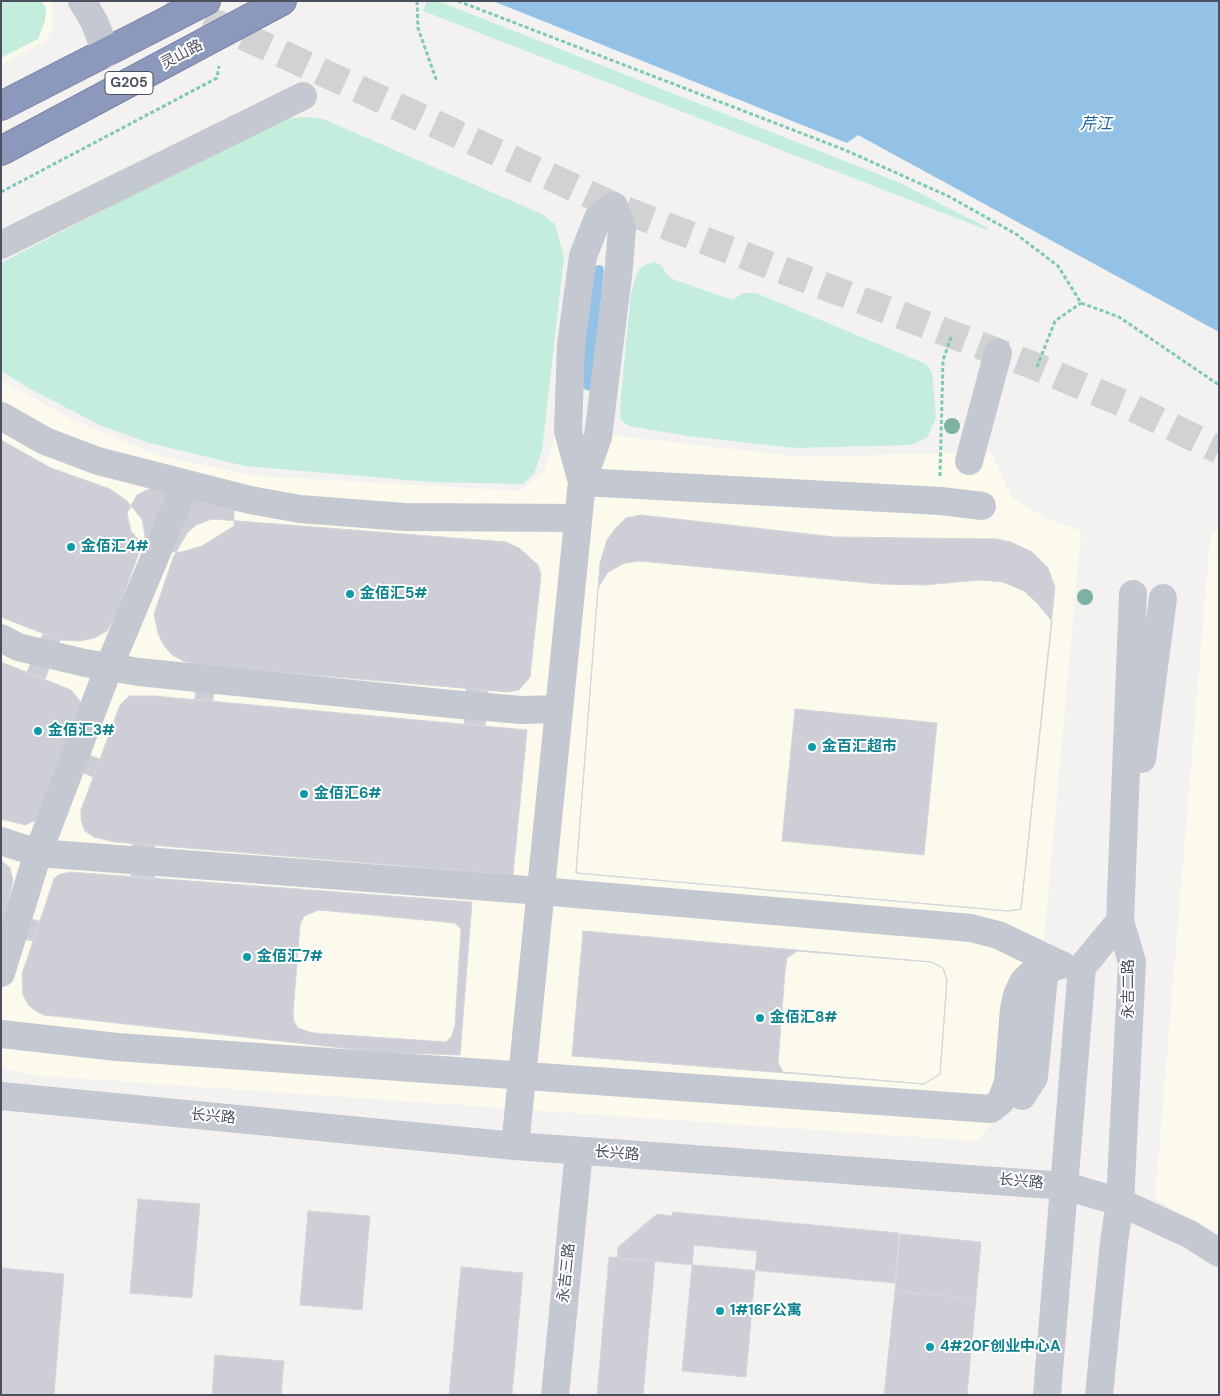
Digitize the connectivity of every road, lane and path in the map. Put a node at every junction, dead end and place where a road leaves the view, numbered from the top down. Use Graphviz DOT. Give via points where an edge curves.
graph roads {
  1 [pos="82,1"];
  2 [pos="206,1"];
  3 [pos="282,1"];
  4 [pos="418,1"];
  5 [pos="458,1"];
  6 [pos="106,53"];
  7 [pos="219,62"];
  8 [pos="437,82"];
  9 [pos="303,96"];
  10 [pos="1,106"];
  11 [pos="1,151"];
  12 [pos="1,192"];
  13 [pos="1,245"];
  14 [pos="1081,303"];
  15 [pos="952,335"];
  16 [pos="998,353"];
  17 [pos="1037,367"];
  18 [pos="1219,385"];
  19 [pos="1,416"];
  20 [pos="969,461"];
  21 [pos="582,482"];
  22 [pos="185,485"];
  23 [pos="941,501"];
  24 [pos="982,506"];
  25 [pos="578,518"];
  26 [pos="1132,594"];
  27 [pos="1164,598"];
  28 [pos="1,638"];
  29 [pos="109,667"];
  30 [pos="559,709"];
  31 [pos="1,841"];
  32 [pos="38,853"];
  33 [pos="541,891"];
  34 [pos="1120,921"];
  35 [pos="1064,966"];
  36 [pos="1,974"];
  37 [pos="1,1034"];
  38 [pos="522,1077"];
  39 [pos="1,1096"];
  40 [pos="1022,1096"];
  41 [pos="515,1146"];
  42 [pos="579,1151"];
  43 [pos="1064,1186"];
  44 [pos="1120,1202"];
  45 [pos="1219,1253"];
  46 [pos="555,1395"];
  47 [pos="1047,1395"];
  48 [pos="1099,1395"];
  1 -- 6 [label="street" via="95,23"];
  2 -- 6 [label="highway"];
  3 -- 11 [label="highway, 灵山路 / G205"];
  4 -- 8 [label="path" via="418,28"];
  5 -- 14 [label="path" via="845,150 948,196 1016,234 1058,266"];
  6 -- 10 [label="highway"];
  7 -- 12 [label="path" via="217,78"];
  9 -- 13 [label="street"];
  14 -- 17 [label="path" via="1056,321"];
  14 -- 18 [label="path" via="1119,318"];
  15 -- 23 [label="path" via="943,360"];
  16 -- 20 [label="street"];
  19 -- 22 [label="street" via="45,441 98,461"];
  21 -- 21 [label="street" via="598,437 619,267 622,229 614,206 598,218 583,256 571,345 568,431"];
  21 -- 23 [label="street"];
  21 -- 25 [label="street"];
  22 -- 25 [label="street" via="300,509 404,517"];
  22 -- 29 [label="street"];
  23 -- 24 [label="street"];
  25 -- 30 [label="street"];
  26 -- 34 [label="street"];
  27 -- 34 [label="street"];
  28 -- 29 [label="street" via="18,647"];
  29 -- 30 [label="street" via="272,687 522,710"];
  29 -- 32 [label="street"];
  30 -- 33 [label="street"];
  31 -- 32 [label="street"];
  32 -- 33 [label="street"];
  32 -- 36 [label="street"];
  33 -- 35 [label="street" via="971,928 998,936"];
  33 -- 38 [label="street"];
  34 -- 35 [label="street"];
  34 -- 44 [label="street, 永吉二路" via="1132,962"];
  35 -- 38 [label="street" via="1030,975 1023,982 1014,1009 1008,1082 1001,1101 991,1109"];
  35 -- 40 [label="street" via="1044,977 1034,1077"];
  35 -- 43 [label="street"];
  37 -- 38 [label="street" via="117,1047"];
  38 -- 41 [label="street"];
  39 -- 41 [label="street, 长兴路"];
  41 -- 42 [label="street, 长兴路"];
  42 -- 43 [label="street, 长兴路"];
  42 -- 46 [label="street, 永吉三路"];
  43 -- 44 [label="street, 长兴路"];
  43 -- 47 [label="street"];
  44 -- 45 [label="street, 长兴路" via="1191,1235"];
  44 -- 48 [label="street, 永吉二路"];
}
